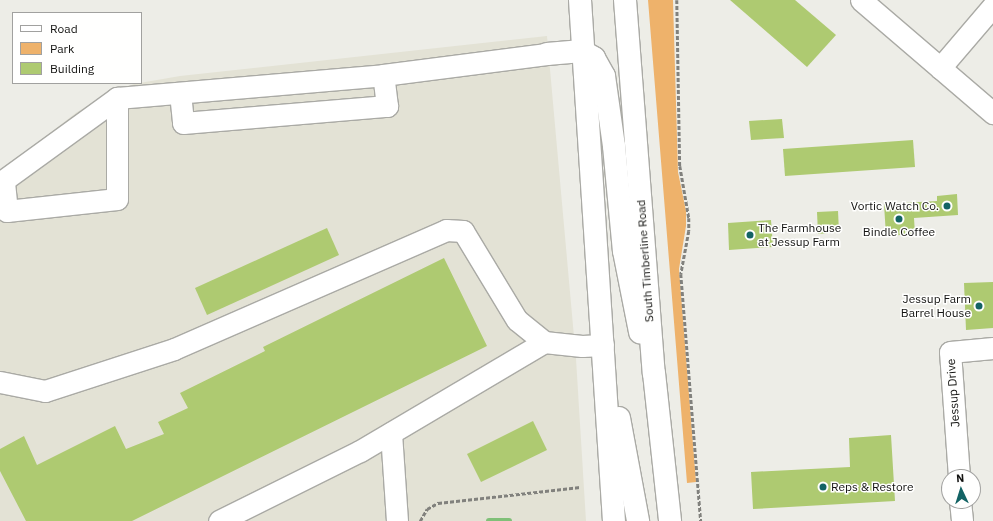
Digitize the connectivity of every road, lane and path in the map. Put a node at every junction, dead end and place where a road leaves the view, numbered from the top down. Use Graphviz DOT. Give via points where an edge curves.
graph roads {
  1 [pos="580,0"];
  2 [pos="625,0"];
  3 [pos="677,0"];
  4 [pos="861,0"];
  5 [pos="993,6"];
  6 [pos="582,51"];
  7 [pos="547,54"];
  8 [pos="940,68"];
  9 [pos="383,75"];
  10 [pos="180,93"];
  11 [pos="117,98"];
  12 [pos="993,113"];
  13 [pos="602,322"];
  14 [pos="544,342"];
  15 [pos="603,345"];
  16 [pos="993,348"];
  17 [pos="654,373"];
  18 [pos="0,382"];
  19 [pos="391,433"];
  20 [pos="958,469"];
  21 [pos="580,488"];
  22 [pos="961,509"];
  23 [pos="219,521"];
  24 [pos="397,521"];
  25 [pos="420,521"];
  26 [pos="614,521"];
  27 [pos="638,521"];
  28 [pos="670,521"];
  29 [pos="702,521"];
  30 [pos="962,521"];
  1 -- 6 [label="main road"];
  2 -- 17 [label="main road, South Timberline Road"];
  3 -- 29 [label="path" via="680,166 689,218 681,274"];
  4 -- 8 [label="street"];
  5 -- 8 [label="street"];
  6 -- 7 [label="main road"];
  6 -- 13 [label="main road"];
  6 -- 17 [label="main road" via="594,58 604,76 628,278 642,339"];
  7 -- 9 [label="street"];
  8 -- 12 [label="street"];
  9 -- 10 [label="street"];
  9 -- 10 [label="street" via="387,106 183,123"];
  10 -- 11 [label="street"];
  11 -- 11 [label="street" via="4,180 7,211 116,199"];
  13 -- 15 [label="main road"];
  13 -- 27 [label="main road"];
  14 -- 15 [label="street" via="582,346"];
  14 -- 18 [label="street" via="517,320 463,231 446,230 174,349 45,391"];
  14 -- 19 [label="street"];
  15 -- 26 [label="main road"];
  16 -- 20 [label="street, Jessup Drive" via="950,352"];
  17 -- 28 [label="main road, South Timberline Road"];
  19 -- 23 [label="street"];
  19 -- 24 [label="street"];
  21 -- 25 [label="path" via="438,503 427,509"];
  22 -- 30 [label="street"];
}
